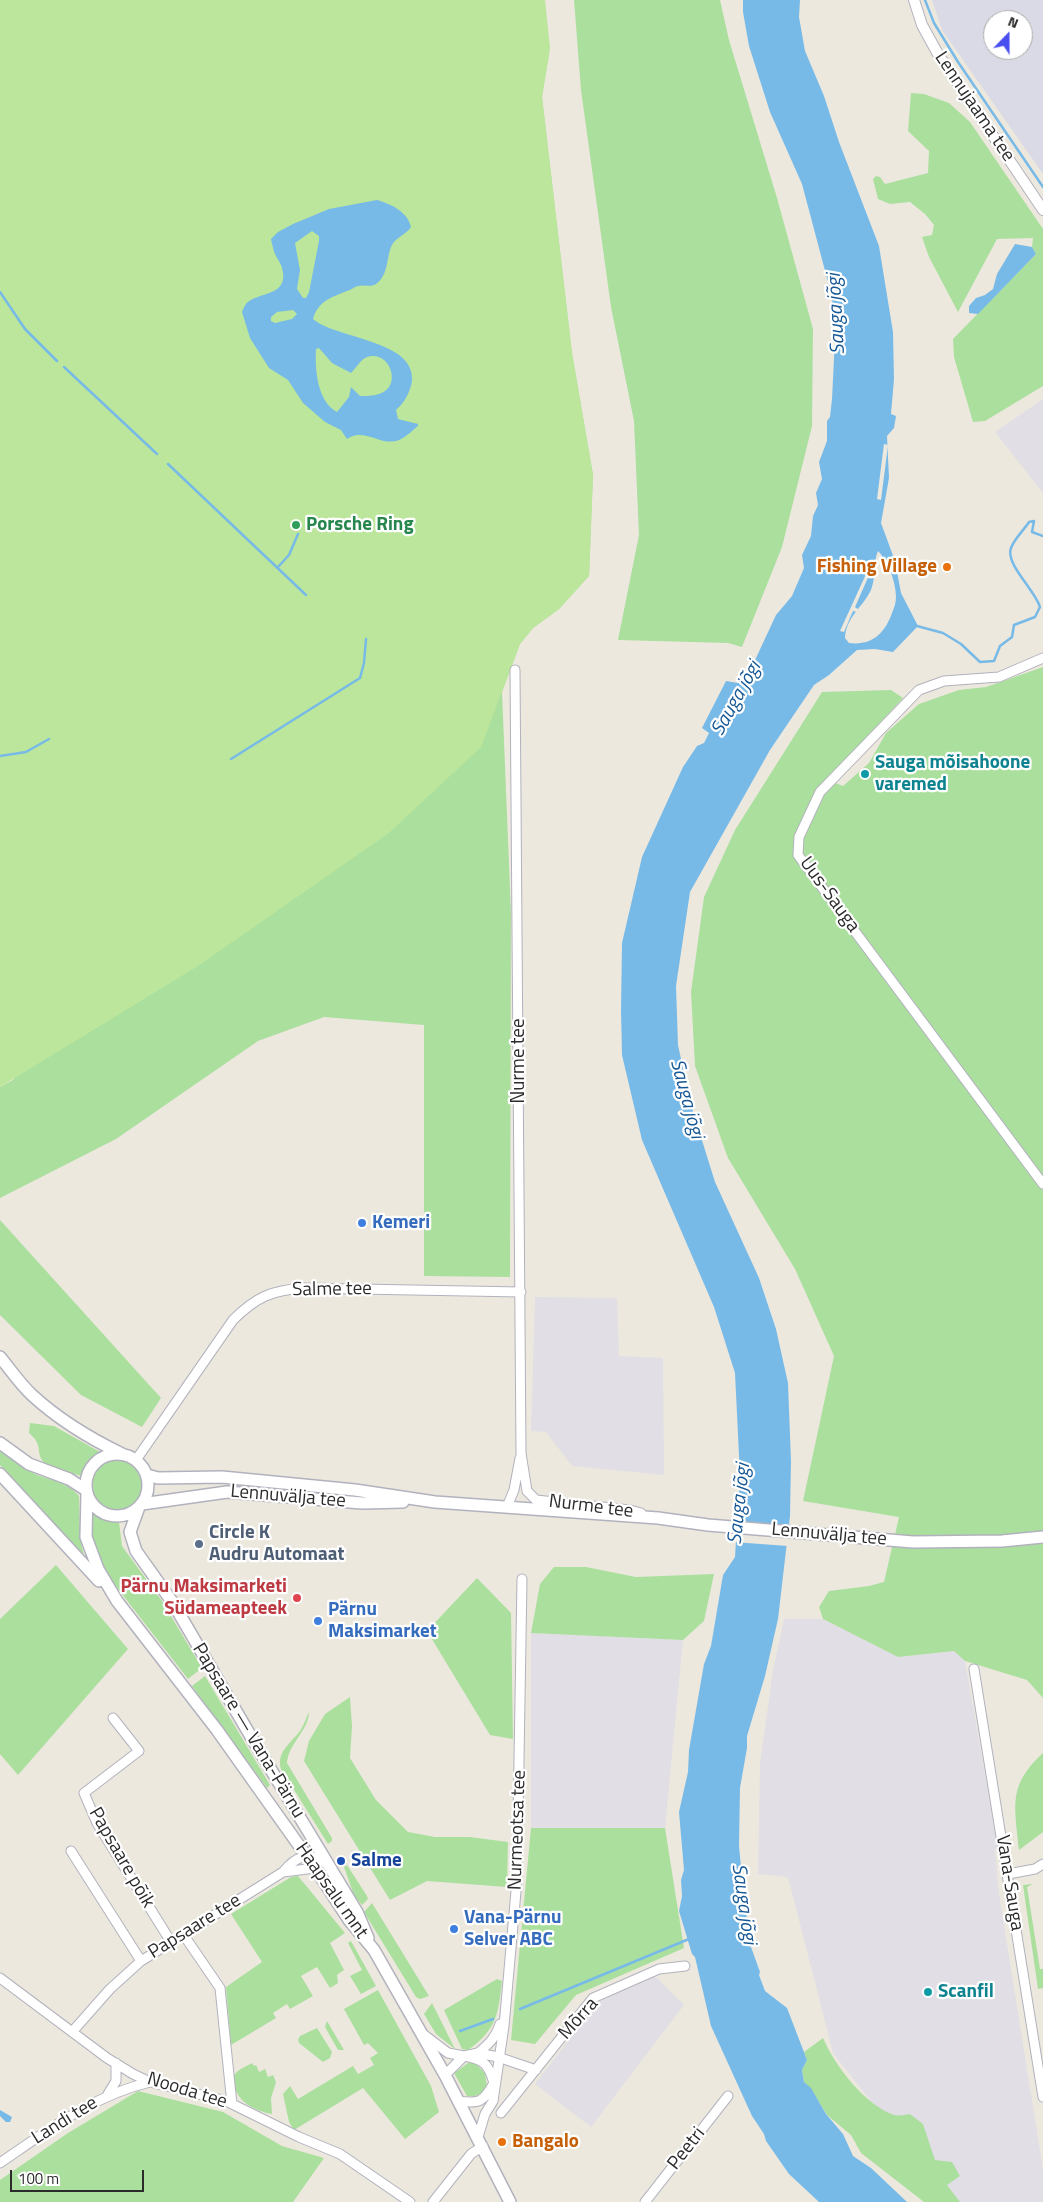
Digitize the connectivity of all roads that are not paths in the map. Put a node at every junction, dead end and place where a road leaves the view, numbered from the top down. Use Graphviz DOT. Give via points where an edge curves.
graph roads {
  1 [pos="914,0"];
  2 [pos="1043,210"];
  3 [pos="1043,658"];
  4 [pos="516,670"];
  5 [pos="1043,1184"];
  6 [pos="521,1292"];
  7 [pos="0,1357"];
  8 [pos="0,1443"];
  9 [pos="521,1453"];
  10 [pos="124,1454"];
  11 [pos="136,1460"];
  12 [pos="0,1474"];
  13 [pos="146,1475"];
  14 [pos="87,1491"];
  15 [pos="527,1491"];
  16 [pos="435,1502"];
  17 [pos="140,1506"];
  18 [pos="513,1508"];
  19 [pos="658,1518"];
  20 [pos="1043,1537"];
  21 [pos="522,1578"];
  22 [pos="118,1601"];
  23 [pos="974,1669"];
  24 [pos="113,1718"];
  25 [pos="71,1851"];
  26 [pos="306,1856"];
  27 [pos="1043,1864"];
  28 [pos="315,1868"];
  29 [pos="331,1869"];
  30 [pos="283,1872"];
  31 [pos="1008,1874"];
  32 [pos="183,1934"];
  33 [pos="170,1942"];
  34 [pos="374,1950"];
  35 [pos="141,1960"];
  36 [pos="685,1966"];
  37 [pos="0,1978"];
  38 [pos="504,2011"];
  39 [pos="72,2032"];
  40 [pos="421,2032"];
  41 [pos="478,2052"];
  42 [pos="464,2056"];
  43 [pos="498,2056"];
  44 [pos="116,2063"];
  45 [pos="536,2070"];
  46 [pos="445,2075"];
  47 [pos="150,2082"];
  48 [pos="494,2083"];
  49 [pos="106,2096"];
  50 [pos="728,2096"];
  51 [pos="1043,2097"];
  52 [pos="458,2101"];
  53 [pos="232,2104"];
  54 [pos="501,2113"];
  55 [pos="480,2142"];
  56 [pos="0,2163"];
  57 [pos="410,2202"];
  58 [pos="433,2202"];
  59 [pos="510,2202"];
  60 [pos="645,2202"];
  1 -- 2 [label="street, Lennujaama tee" via="938,54"];
  3 -- 5 [label="street, Uus-Sauga" via="999,677 944,681 919,690 820,792 799,837 798,855"];
  4 -- 6 [label="street, Nurme tee"];
  6 -- 9 [label="street, Nurme tee"];
  6 -- 11 [label="street, Salme tee" via="304,1288 280,1290 263,1296 233,1320"];
  7 -- 10 [label="main road" via="31,1394 64,1421"];
  8 -- 14 [label="main road" via="29,1464 70,1479"];
  9 -- 15 [label="street, Nurme tee"];
  9 -- 18 [label="street, Nurme tee"];
  10 -- 11 [label="main road"];
  10 -- 14 [label="main road" via="108,1455 97,1461 87,1476"];
  11 -- 13 [label="main road"];
  12 -- 22 [label="main road"];
  13 -- 16 [label="main road, Lennuvälja tee" via="290,1482"];
  13 -- 17 [label="main road" via="147,1491"];
  14 -- 17 [label="main road" via="94,1506 109,1515 125,1515"];
  14 -- 22 [label="main road" via="85,1522 88,1546"];
  15 -- 18 [label="street, Nurme tee"];
  15 -- 19 [label="street, Nurme tee" via="536,1500 630,1510"];
  16 -- 17 [label="main road, Lennuvälja tee" via="362,1504 227,1492"];
  16 -- 18 [label="main road, Lennuvälja tee"];
  17 -- 29 [label="main road, Papsaare — Vana-Pärnu" via="130,1532 136,1551 173,1602"];
  18 -- 19 [label="main road, Lennuvälja tee"];
  19 -- 20 [label="main road, Lennuvälja tee" via="913,1542"];
  21 -- 38 [label="street, Nurmeotsa tee" via="518,1880"];
  22 -- 26 [label="main road, Haapsalu mnt" via="217,1730"];
  23 -- 31 [label="street, Vana-Sauga"];
  24 -- 33 [label="street, Papsaare põik" via="140,1751 84,1793 97,1823"];
  25 -- 35 [label="street"];
  26 -- 28 [label="main road, Haapsalu mnt"];
  26 -- 29 [label="street" via="318,1857"];
  26 -- 30 [label="street, Papsaare tee" via="291,1863"];
  27 -- 31 [label="street" via="1035,1869"];
  28 -- 30 [label="street"];
  28 -- 34 [label="main road, Haapsalu mnt" via="349,1920"];
  29 -- 34 [label="main road, Papsaare — Vana-Pärnu" via="351,1901"];
  30 -- 32 [label="street, Papsaare tee"];
  31 -- 51 [label="street, Vana-Sauga"];
  32 -- 33 [label="street, Papsaare tee"];
  32 -- 53 [label="street" via="220,1988"];
  33 -- 35 [label="street, Papsaare tee"];
  34 -- 40 [label="main road, Haapsalu mnt"];
  35 -- 39 [label="street, Papsaare tee"];
  36 -- 45 [label="street, Mõrra" via="659,1969 593,1998"];
  37 -- 39 [label="street, Nooda tee"];
  38 -- 41 [label="street" via="497,2034"];
  38 -- 43 [label="street, Nurmeotsa tee"];
  39 -- 44 [label="street, Nooda tee"];
  40 -- 42 [label="street" via="448,2053"];
  40 -- 46 [label="main road, Haapsalu mnt"];
  41 -- 42 [label="street"];
  41 -- 43 [label="street"];
  42 -- 46 [label="street"];
  42 -- 48 [label="street" via="477,2058 490,2069"];
  43 -- 45 [label="street"];
  43 -- 48 [label="street, Nurmeotsa tee"];
  44 -- 47 [label="street, Nooda tee"];
  44 -- 49 [label="street, Landi tee" via="116,2081"];
  45 -- 54 [label="street, Mõrra"];
  46 -- 52 [label="main road, Haapsalu mnt"];
  47 -- 49 [label="street, Landi tee"];
  47 -- 53 [label="street, Nooda tee"];
  48 -- 52 [label="street" via="486,2096 474,2103"];
  48 -- 55 [label="street, Nurmeotsa tee"];
  49 -- 56 [label="street, Landi tee"];
  50 -- 60 [label="street, Peetri"];
  52 -- 55 [label="main road, Haapsalu mnt"];
  53 -- 57 [label="street, Nooda tee" via="340,2154"];
  55 -- 58 [label="street"];
  55 -- 59 [label="main road, Haapsalu mnt"];
}
